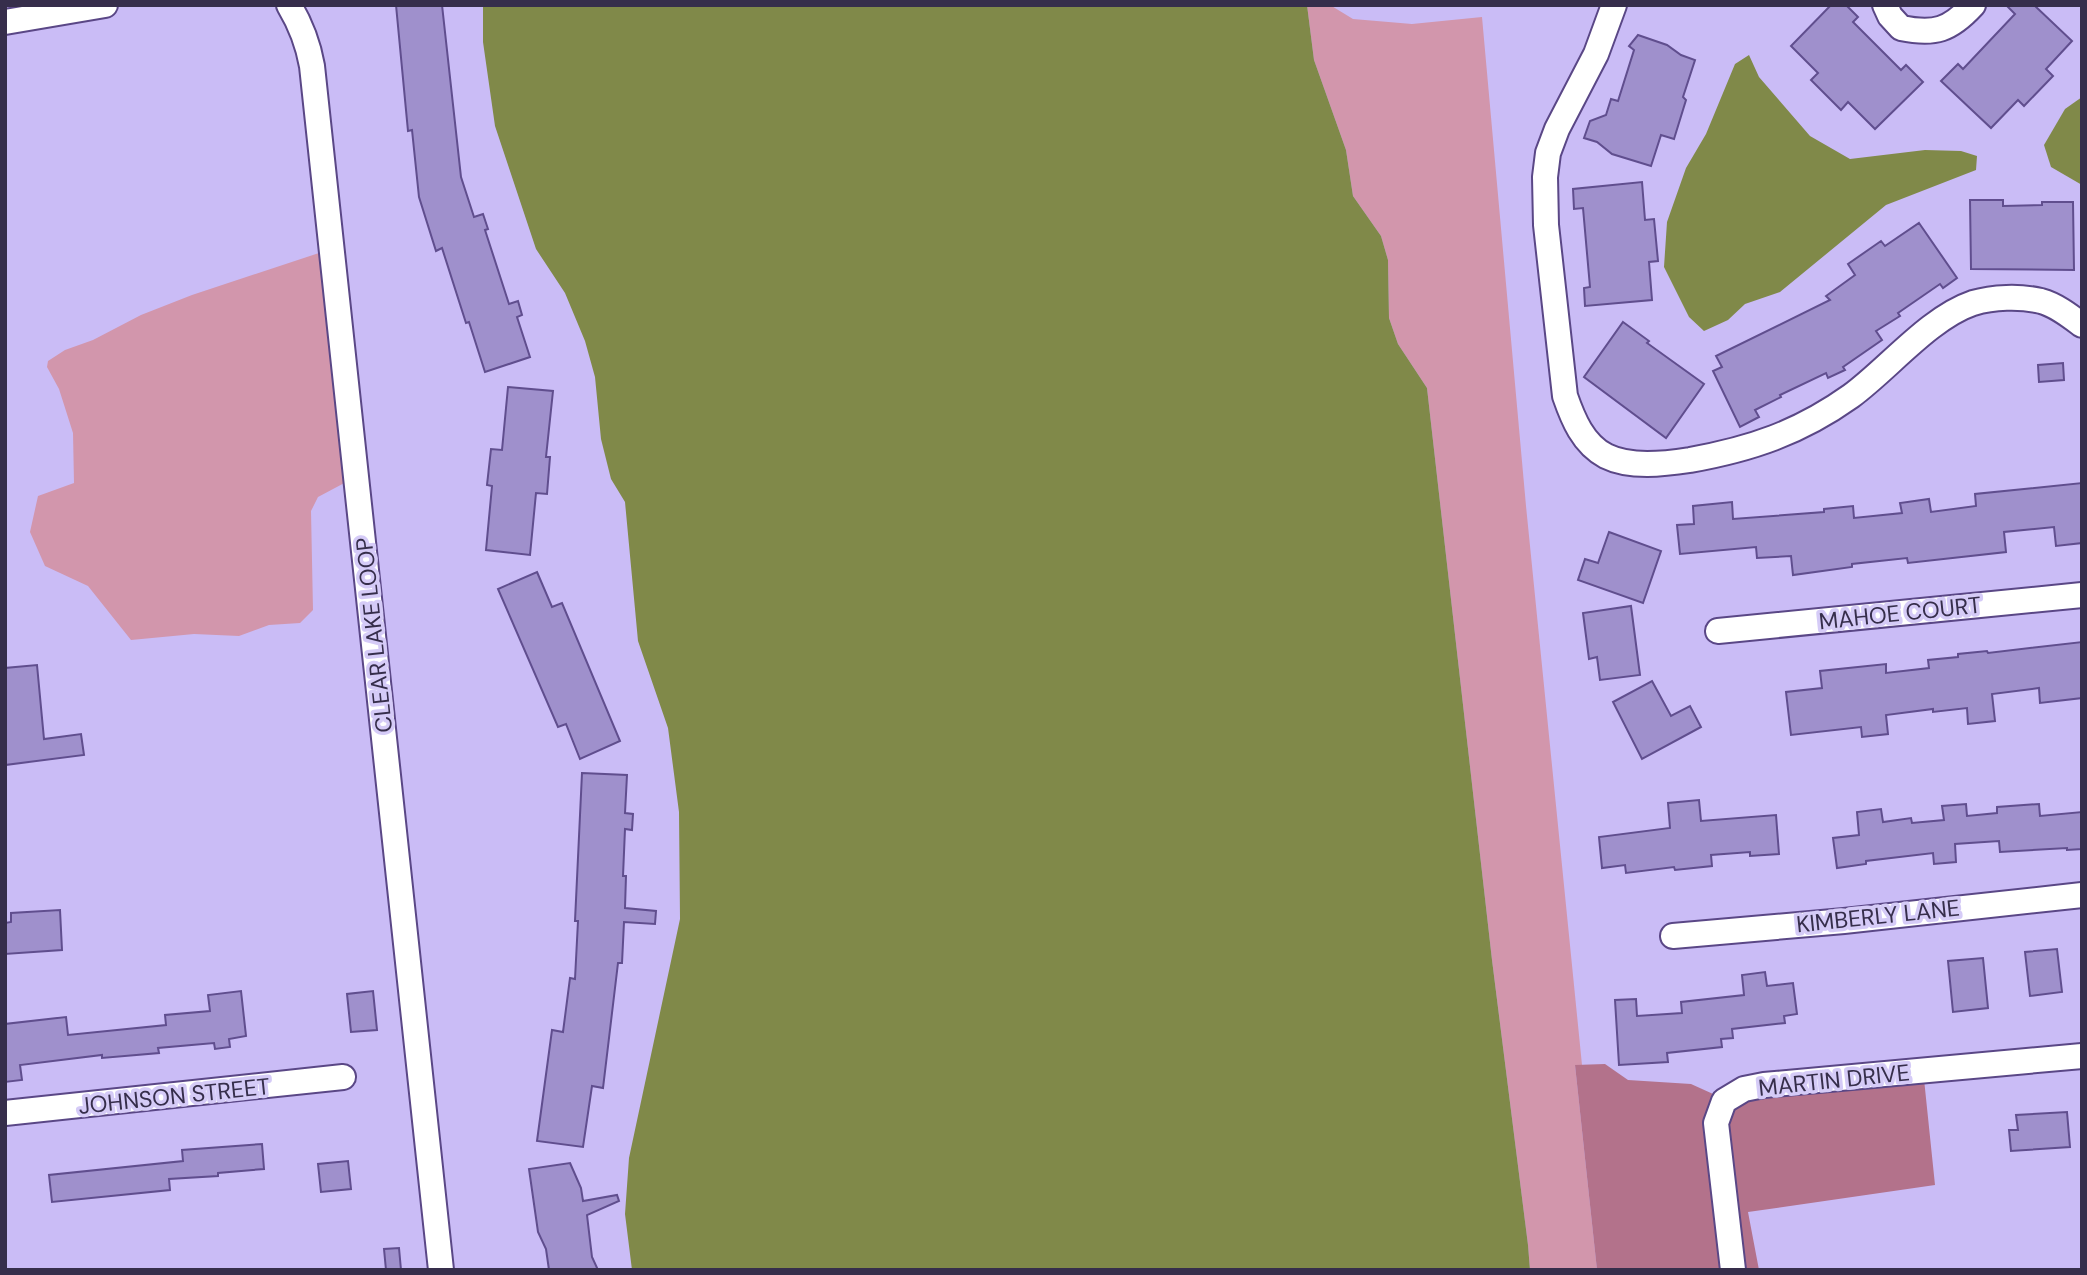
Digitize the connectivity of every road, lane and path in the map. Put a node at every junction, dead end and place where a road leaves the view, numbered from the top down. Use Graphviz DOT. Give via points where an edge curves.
graph roads {
  1 [pos="105,5"];
  2 [pos="289,5"];
  3 [pos="1614,5"];
  4 [pos="1885,5"];
  5 [pos="1973,5"];
  6 [pos="39,11"];
  7 [pos="5,22"];
  8 [pos="2082,325"];
  9 [pos="2082,595"];
  10 [pos="1718,631"];
  11 [pos="2082,895"];
  12 [pos="1674,936"];
  13 [pos="2082,1056"];
  14 [pos="343,1077"];
  15 [pos="5,1113"];
  16 [pos="440,1270"];
  17 [pos="1733,1270"];
  1 -- 6 [label="street"];
  2 -- 16 [label="street, CLEAR LAKE LOOP" via="300,22 312,66"];
  3 -- 8 [label="street" via="1596,54 1548,153 1545,201 1565,396 1586,440 1606,456 1656,464 1731,453 1781,436 1851,396 1932,327 1973,303 2021,298 2043,301"];
  4 -- 5 [label="street" via="1901,28 1933,32 1948,27"];
  6 -- 7 [label="street"];
  9 -- 10 [label="street, MAHOE COURT"];
  11 -- 12 [label="street, KIMBERLY LANE"];
  13 -- 17 [label="street, MARTIN DRIVE" via="1764,1085 1744,1089 1724,1101 1716,1123"];
  14 -- 15 [label="street, JOHNSON STREET"];
}
